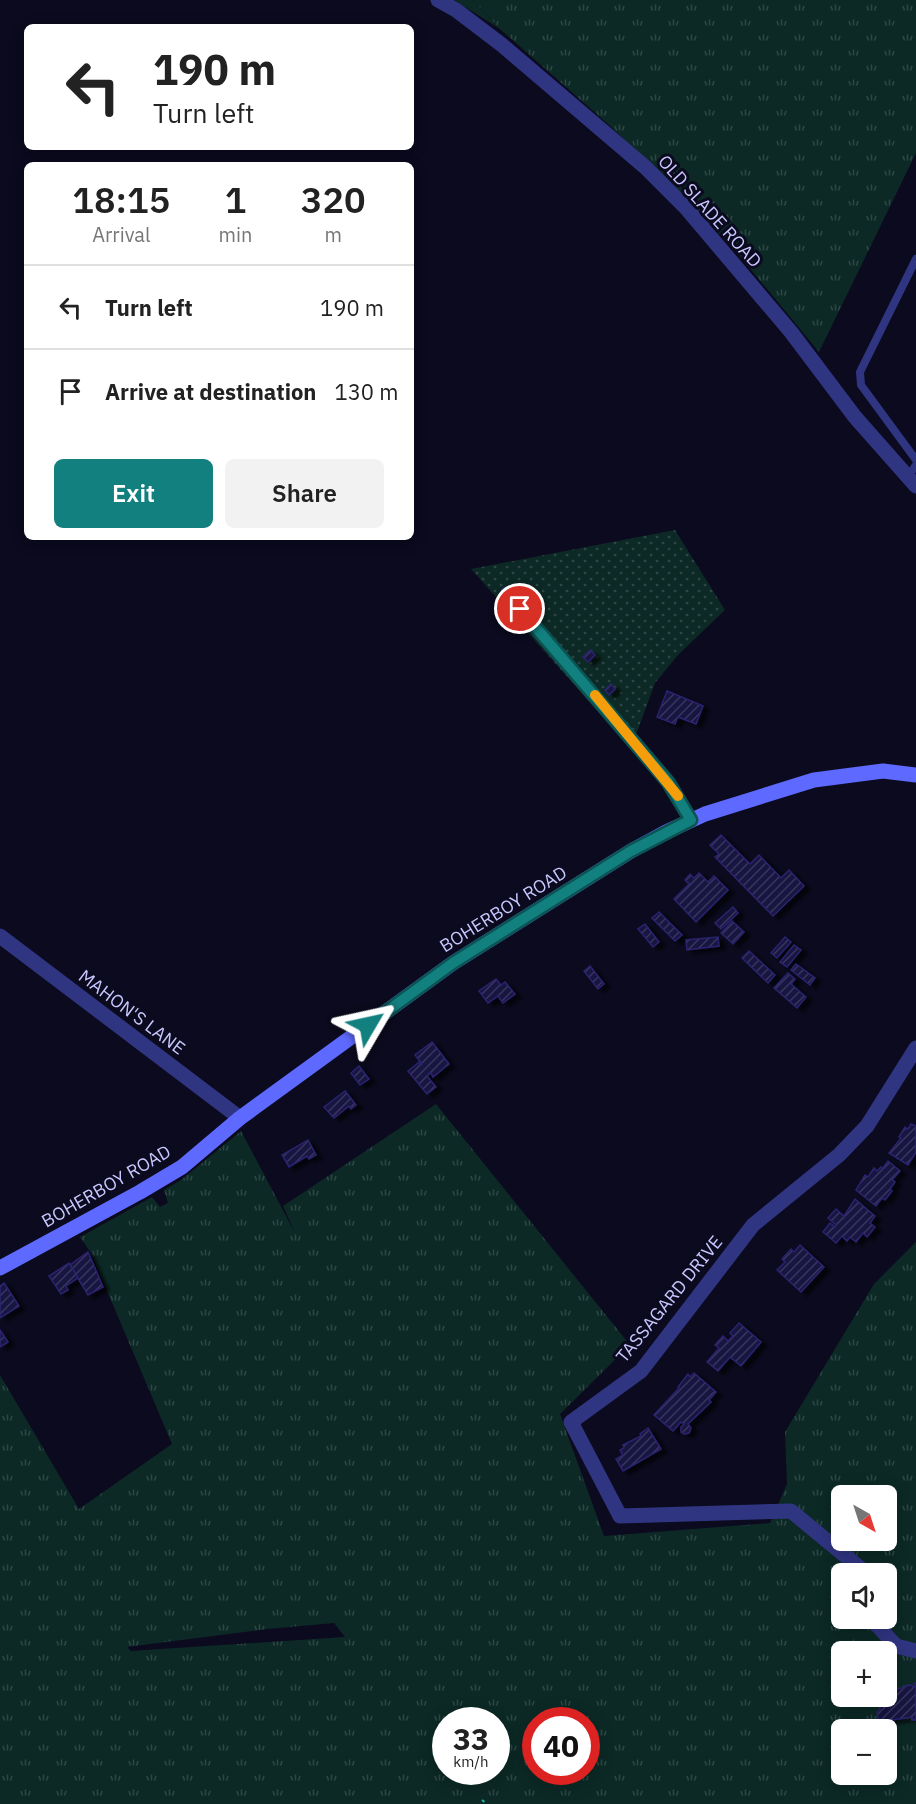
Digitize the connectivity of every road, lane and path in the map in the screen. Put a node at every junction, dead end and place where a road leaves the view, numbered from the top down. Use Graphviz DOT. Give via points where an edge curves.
graph roads {
  1 [pos="438,0"];
  2 [pos="916,259"];
  3 [pos="916,460"];
  4 [pos="913,476"];
  5 [pos="505,591"];
  6 [pos="916,775"];
  7 [pos="691,820"];
  8 [pos="0,936"];
  9 [pos="916,1048"];
  10 [pos="240,1118"];
  11 [pos="0,1268"];
  12 [pos="854,1563"];
  13 [pos="880,1629"];
  14 [pos="916,1651"];
  15 [pos="483,1800"];
  16 [pos="487,1804"];
  1 -- 4 [label="street, OLD SLADE ROAD" via="502,45 645,167 686,208 791,332 855,417"];
  2 -- 3 [label="lane" via="860,372 861,385"];
  5 -- 7 [label="lane" via="668,782"];
  6 -- 7 [label="street, BOHERBOY ROAD" via="883,771 814,780"];
  7 -- 10 [label="street, BOHERBOY ROAD" via="631,851 453,963"];
  8 -- 10 [label="street, MAHON'S LANE"];
  9 -- 12 [label="street, TASSAGARD DRIVE" via="867,1126 753,1225 641,1371 572,1422 620,1516 791,1511"];
  10 -- 11 [label="street, BOHERBOY ROAD" via="182,1167"];
  13 -- 14 [label="street" via="896,1646"];
  15 -- 16 [label="path"];
}
